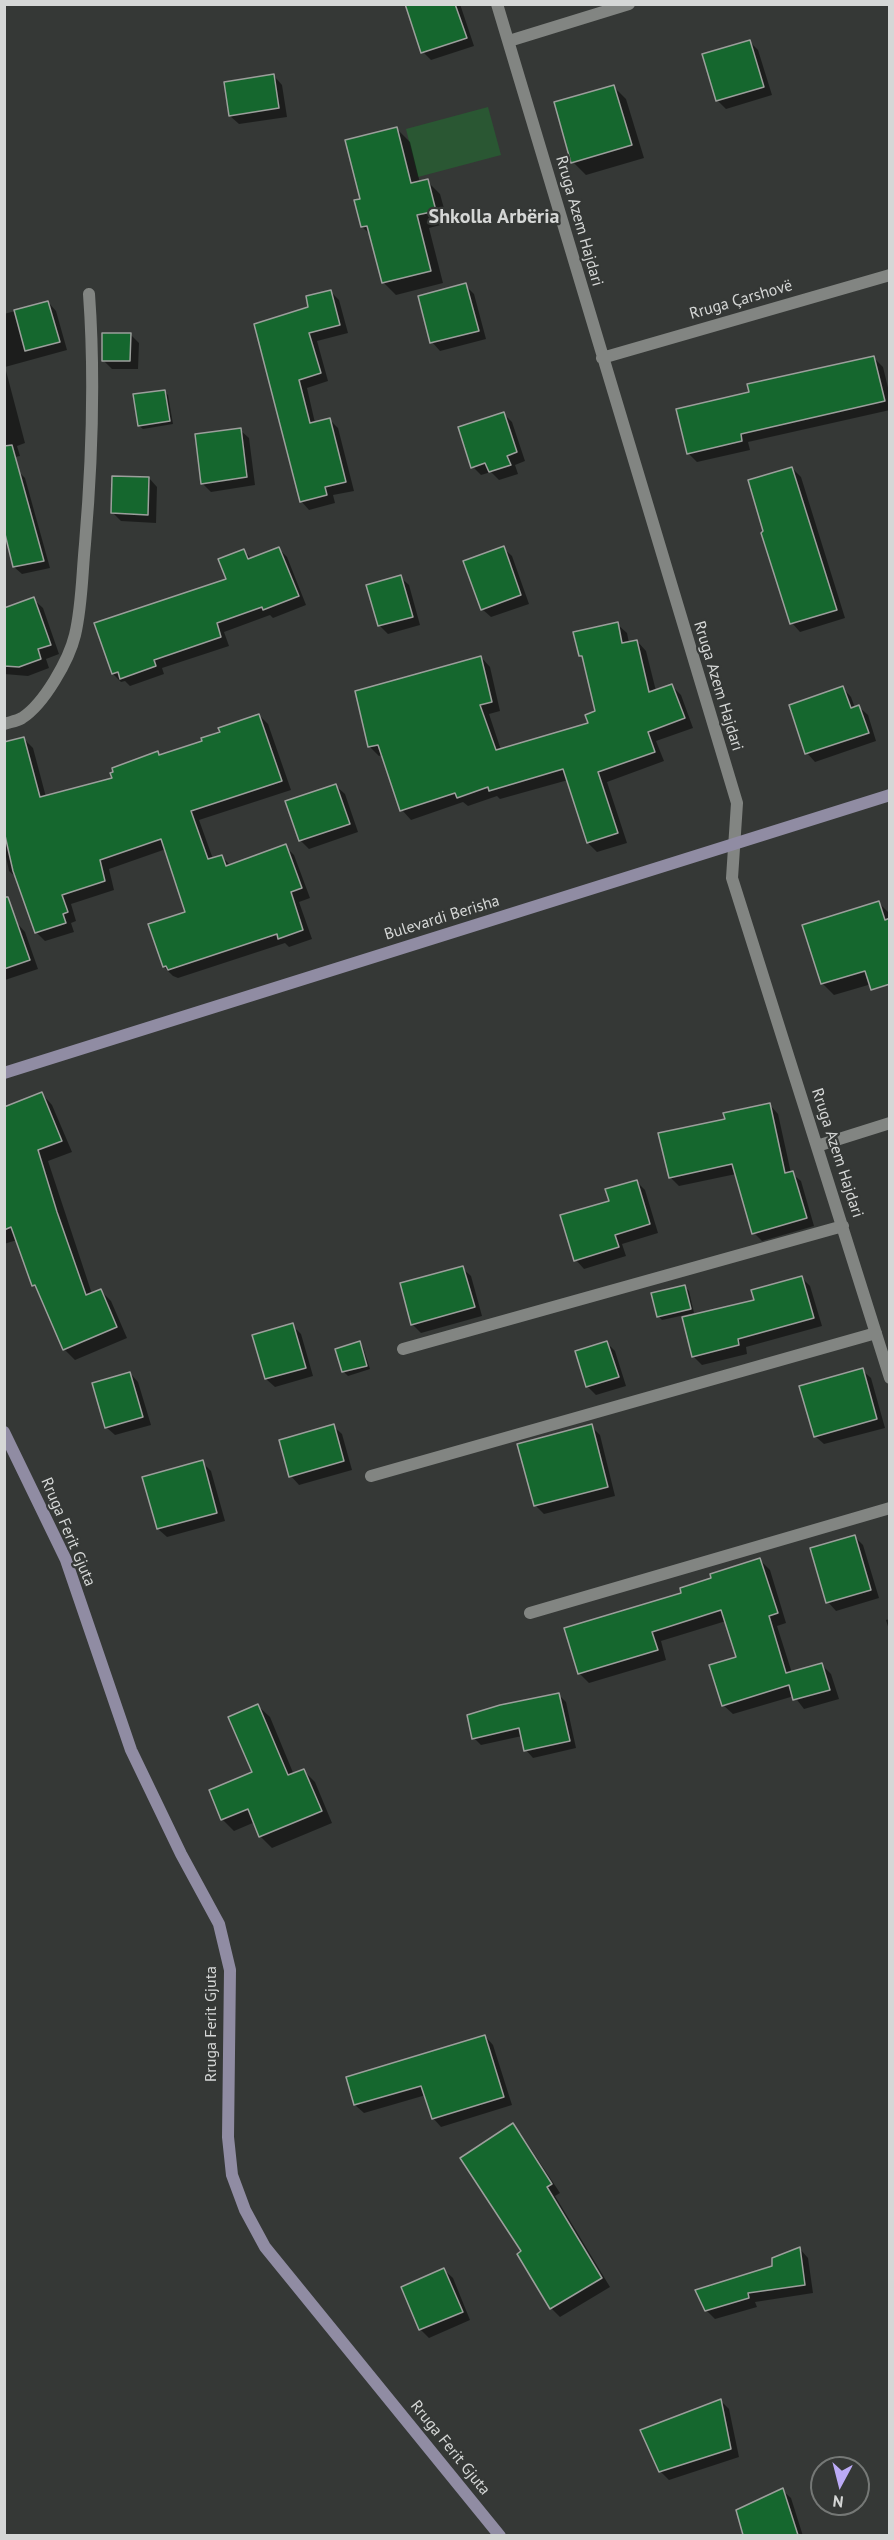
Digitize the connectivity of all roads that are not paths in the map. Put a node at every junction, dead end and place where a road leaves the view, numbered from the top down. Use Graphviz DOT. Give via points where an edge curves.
graph roads {
  1 [pos="497,4"];
  2 [pos="629,4"];
  3 [pos="509,41"];
  4 [pos="890,275"];
  5 [pos="89,294"];
  6 [pos="602,358"];
  7 [pos="4,724"];
  8 [pos="890,795"];
  9 [pos="734,843"];
  10 [pos="4,1073"];
  11 [pos="890,1123"];
  12 [pos="817,1146"];
  13 [pos="843,1226"];
  14 [pos="876,1333"];
  15 [pos="404,1349"];
  16 [pos="885,1349"];
  17 [pos="890,1378"];
  18 [pos="4,1431"];
  19 [pos="371,1476"];
  20 [pos="890,1508"];
  21 [pos="530,1613"];
  22 [pos="500,2535"];
  1 -- 3 [label="street, Rruga Azem Hajdari"];
  2 -- 3 [label="street"];
  3 -- 6 [label="street, Rruga Azem Hajdari"];
  4 -- 6 [label="street, Rruga Çarshovë"];
  5 -- 7 [label="street" via="92,333 88,502 75,636 43,698 22,718"];
  6 -- 9 [label="street, Rruga Azem Hajdari" via="736,803"];
  8 -- 9 [label="street, Bulevardi Berisha"];
  9 -- 10 [label="street, Bulevardi Berisha"];
  9 -- 12 [label="street, Rruga Azem Hajdari" via="732,878"];
  11 -- 12 [label="street"];
  12 -- 13 [label="street, Rruga Azem Hajdari"];
  13 -- 14 [label="street, Rruga Azem Hajdari"];
  13 -- 15 [label="street"];
  14 -- 16 [label="street, Rruga Azem Hajdari"];
  14 -- 19 [label="street"];
  16 -- 17 [label="street, Rruga Azem Hajdari"];
  18 -- 22 [label="street, Rruga Ferit Gjuta" via="66,1560 131,1750 219,1924 230,1970 228,2137 232,2175 245,2210 265,2247"];
  20 -- 21 [label="street"];
}
